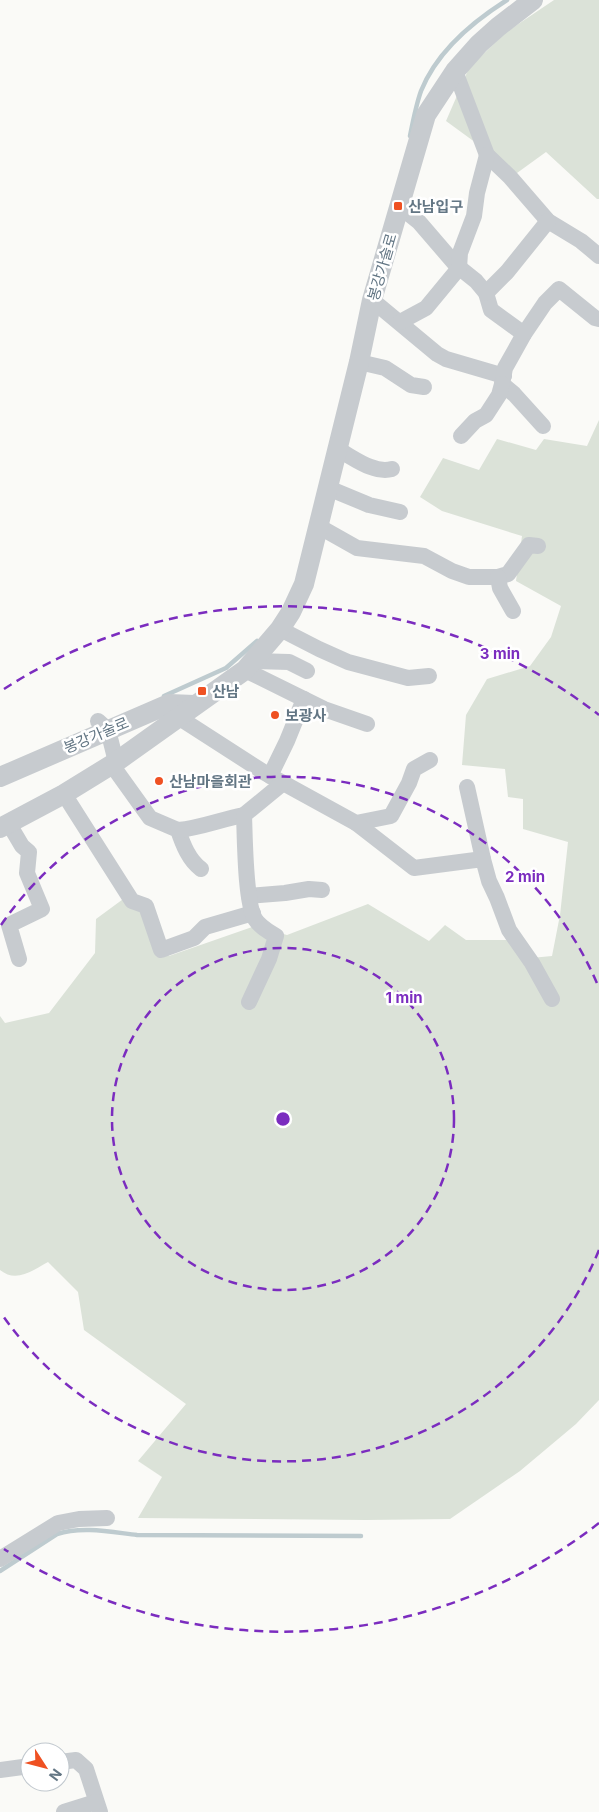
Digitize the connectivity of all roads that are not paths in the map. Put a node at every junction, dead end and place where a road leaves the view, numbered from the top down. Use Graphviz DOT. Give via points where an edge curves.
graph roads {
  1 [pos="533,0"];
  2 [pos="456,71"];
  3 [pos="488,155"];
  4 [pos="399,206"];
  5 [pos="548,221"];
  6 [pos="599,256"];
  7 [pos="459,268"];
  8 [pos="486,293"];
  9 [pos="372,300"];
  10 [pos="599,319"];
  11 [pos="400,322"];
  12 [pos="524,334"];
  13 [pos="358,362"];
  14 [pos="503,380"];
  15 [pos="424,387"];
  16 [pos="543,426"];
  17 [pos="461,436"];
  18 [pos="337,449"];
  19 [pos="392,469"];
  20 [pos="328,488"];
  21 [pos="400,512"];
  22 [pos="318,526"];
  23 [pos="538,546"];
  24 [pos="498,577"];
  25 [pos="513,611"];
  26 [pos="280,629"];
  27 [pos="250,665"];
  28 [pos="307,671"];
  29 [pos="429,676"];
  30 [pos="304,699"];
  31 [pos="186,711"];
  32 [pos="367,724"];
  33 [pos="103,726"];
  34 [pos="430,760"];
  35 [pos="114,763"];
  36 [pos="0,777"];
  37 [pos="276,779"];
  38 [pos="467,787"];
  39 [pos="64,794"];
  40 [pos="244,815"];
  41 [pos="356,823"];
  42 [pos="5,826"];
  43 [pos="178,830"];
  44 [pos="483,859"];
  45 [pos="201,869"];
  46 [pos="322,890"];
  47 [pos="249,896"];
  48 [pos="253,915"];
  49 [pos="19,959"];
  50 [pos="552,1000"];
  51 [pos="249,1002"];
  52 [pos="107,1518"];
  53 [pos="0,1559"];
  54 [pos="70,1761"];
  55 [pos="20,1767"];
  56 [pos="0,1770"];
  57 [pos="98,1807"];
  58 [pos="64,1812"];
  1 -- 2 [label="street, 봉강가술로" via="498,26"];
  2 -- 3 [label="street"];
  2 -- 4 [label="street, 봉강가술로" via="426,115"];
  3 -- 5 [label="street"];
  3 -- 7 [label="street" via="474,216 460,253"];
  4 -- 7 [label="street" via="419,222"];
  4 -- 9 [label="street, 봉강가술로"];
  5 -- 6 [label="street"];
  5 -- 8 [label="street"];
  7 -- 8 [label="street"];
  7 -- 11 [label="street" via="426,308"];
  8 -- 12 [label="street" via="491,310"];
  9 -- 11 [label="street"];
  9 -- 13 [label="street, 봉강가술로"];
  10 -- 12 [label="street" via="559,289"];
  11 -- 14 [label="street" via="446,359"];
  12 -- 14 [label="street" via="505,368"];
  13 -- 15 [label="street" via="385,368 411,385"];
  13 -- 18 [label="street, 봉강가술로"];
  14 -- 16 [label="street"];
  14 -- 17 [label="street" via="499,395 486,415"];
  18 -- 19 [label="street" via="374,469"];
  18 -- 20 [label="street, 봉강가술로"];
  20 -- 21 [label="street" via="369,505"];
  20 -- 22 [label="street, 봉강가술로"];
  22 -- 24 [label="street" via="357,548 429,551 452,571 469,577"];
  22 -- 26 [label="street, 봉강가술로" via="304,584"];
  23 -- 24 [label="street" via="529,545 508,574"];
  24 -- 25 [label="street" via="500,588"];
  26 -- 27 [label="street, 봉강가술로"];
  26 -- 29 [label="street" via="348,662 408,678"];
  27 -- 28 [label="street" via="289,662"];
  27 -- 30 [label="street"];
  27 -- 31 [label="street, 봉강가술로"];
  30 -- 32 [label="street"];
  30 -- 37 [label="street"];
  31 -- 33 [label="street, 봉강가술로" via="169,704"];
  31 -- 35 [label="street, 봉강가술로"];
  31 -- 37 [label="street"];
  33 -- 35 [label="street"];
  33 -- 36 [label="street, 봉강가술로"];
  34 -- 41 [label="street" via="414,769 391,816"];
  35 -- 39 [label="street, 봉강가술로"];
  35 -- 43 [label="street" via="150,818"];
  37 -- 40 [label="street"];
  37 -- 41 [label="street"];
  38 -- 44 [label="street"];
  39 -- 42 [label="street, 봉강가술로"];
  39 -- 48 [label="street" via="132,901 146,906 161,950 194,938 205,927"];
  40 -- 43 [label="street"];
  40 -- 47 [label="street"];
  41 -- 44 [label="street" via="414,868"];
  42 -- 49 [label="street, 봉강가술로" via="29,852 27,873 42,909 9,925"];
  43 -- 45 [label="street" via="183,845"];
  44 -- 50 [label="street" via="509,930"];
  46 -- 47 [label="street"];
  47 -- 48 [label="street"];
  48 -- 51 [label="street" via="260,926 276,936"];
  52 -- 53 [label="street" via="58,1523"];
  54 -- 57 [label="street" via="76,1760 86,1769"];
  55 -- 56 [label="street"];
  57 -- 58 [label="street"];
}
